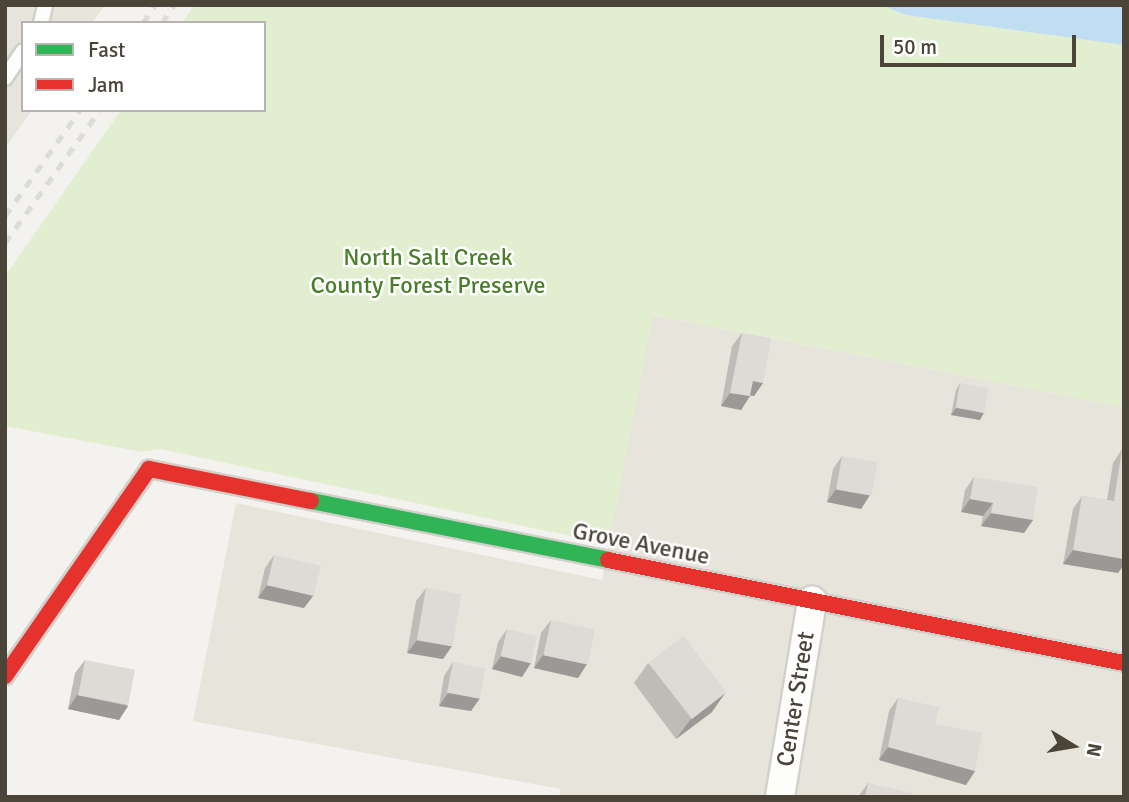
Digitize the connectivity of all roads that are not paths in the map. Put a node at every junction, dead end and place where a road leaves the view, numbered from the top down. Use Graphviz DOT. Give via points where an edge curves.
graph roads {
  1 [pos="21,54"];
  2 [pos="5,78"];
  3 [pos="812,601"];
  4 [pos="1124,663"];
  5 [pos="5,676"];
  6 [pos="780,797"];
  1 -- 2 [label="lane"];
  3 -- 4 [label="street, Grove Avenue"];
  3 -- 5 [label="street, Grove Avenue" via="149,469"];
  3 -- 6 [label="street, Center Street"];
}
